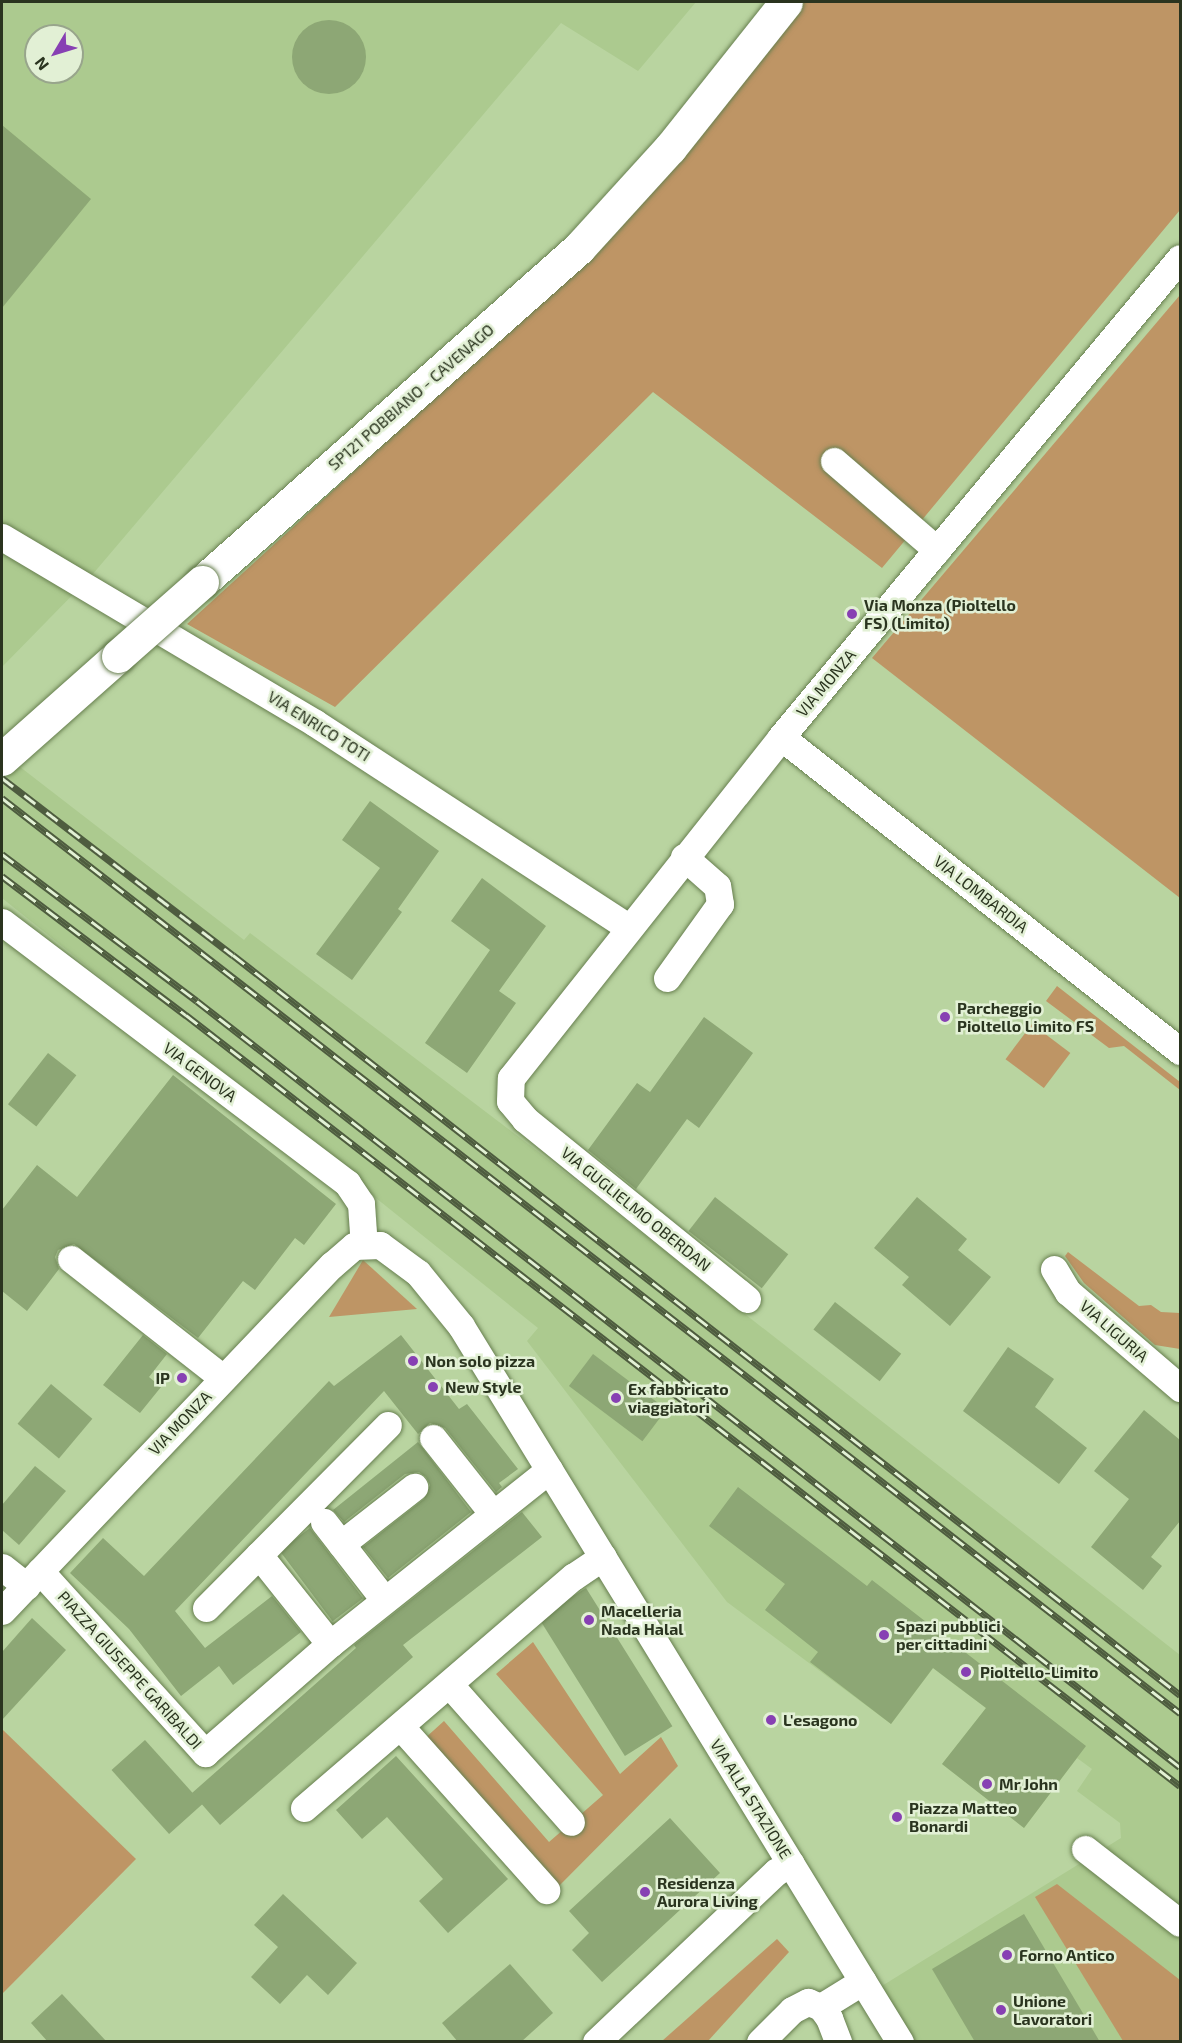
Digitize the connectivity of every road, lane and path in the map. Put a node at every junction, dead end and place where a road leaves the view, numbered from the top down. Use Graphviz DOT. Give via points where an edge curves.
graph roads {
  1 [pos="786,2"];
  2 [pos="1180,258"];
  3 [pos="834,461"];
  4 [pos="2,537"];
  5 [pos="937,550"];
  6 [pos="781,736"];
  7 [pos="2,759"];
  8 [pos="684,857"];
  9 [pos="2,922"];
  10 [pos="628,927"];
  11 [pos="667,978"];
  12 [pos="1180,1051"];
  13 [pos="525,1119"];
  14 [pos="364,1243"];
  15 [pos="71,1259"];
  16 [pos="1054,1269"];
  17 [pos="747,1299"];
  18 [pos="223,1378"];
  19 [pos="1180,1388"];
  20 [pos="388,1425"];
  21 [pos="433,1438"];
  22 [pos="549,1470"];
  23 [pos="414,1487"];
  24 [pos="493,1514"];
  25 [pos="324,1522"];
  26 [pos="341,1544"];
  27 [pos="259,1555"];
  28 [pos="603,1557"];
  29 [pos="2,1566"];
  30 [pos="33,1579"];
  31 [pos="377,1603"];
  32 [pos="206,1608"];
  33 [pos="2,1611"];
  34 [pos="330,1644"];
  35 [pos="449,1684"];
  36 [pos="400,1726"];
  37 [pos="304,1808"];
  38 [pos="571,1822"];
  39 [pos="1085,1849"];
  40 [pos="791,1863"];
  41 [pos="546,1890"];
  42 [pos="1180,1923"];
  43 [pos="863,1981"];
  44 [pos="821,2007"];
  45 [pos="596,2042"];
  46 [pos="760,2042"];
  47 [pos="838,2042"];
  48 [pos="900,2042"];
  1 -- 7 [label="main road, SP121 POBBIANO - CAVENAGO, bridge" via="670,148 579,248"];
  2 -- 5 [label="street, VIA MONZA"];
  3 -- 5 [label="street"];
  4 -- 10 [label="street, VIA ENRICO TOTI" via="315,723"];
  5 -- 6 [label="street, VIA MONZA"];
  6 -- 8 [label="street, VIA MONZA"];
  6 -- 12 [label="street, VIA LOMBARDIA"];
  8 -- 10 [label="street, VIA MONZA"];
  8 -- 11 [label="street" via="717,885 720,904"];
  9 -- 14 [label="street, VIA GENOVA" via="347,1183 361,1204"];
  10 -- 13 [label="street, VIA MONZA" via="511,1078 510,1101"];
  13 -- 17 [label="street, VIA GUGLIELMO OBERDAN"];
  14 -- 18 [label="street, VIA MONZA" via="354,1246 332,1265"];
  14 -- 22 [label="street, VIA ALLA STAZIONE" via="380,1245 396,1254 437,1293"];
  15 -- 18 [label="street"];
  16 -- 19 [label="street, VIA LIGURIA" via="1068,1292"];
  18 -- 30 [label="street, VIA MONZA"];
  20 -- 27 [label="street"];
  21 -- 24 [label="street"];
  22 -- 24 [label="street, PIAZZA GIUSEPPE GARIBALDI"];
  22 -- 28 [label="street, VIA ALLA STAZIONE"];
  23 -- 26 [label="street"];
  24 -- 31 [label="street, PIAZZA GIUSEPPE GARIBALDI"];
  25 -- 26 [label="street"];
  26 -- 31 [label="street"];
  27 -- 32 [label="street"];
  27 -- 34 [label="street"];
  28 -- 35 [label="street" via="573,1577"];
  28 -- 40 [label="street, VIA ALLA STAZIONE"];
  29 -- 30 [label="street"];
  30 -- 33 [label="street, VIA MONZA"];
  30 -- 34 [label="street, PIAZZA GIUSEPPE GARIBALDI" via="205,1753"];
  31 -- 34 [label="street, PIAZZA GIUSEPPE GARIBALDI"];
  35 -- 36 [label="street"];
  35 -- 38 [label="street"];
  36 -- 37 [label="street"];
  36 -- 41 [label="street"];
  39 -- 42 [label="street"];
  40 -- 43 [label="street, VIA ALLA STAZIONE"];
  40 -- 45 [label="street" via="776,1872"];
  43 -- 44 [label="street"];
  43 -- 48 [label="street, VIA ALLA STAZIONE"];
  44 -- 46 [label="street" via="808,2002 800,2004"];
  44 -- 47 [label="street"];
}
